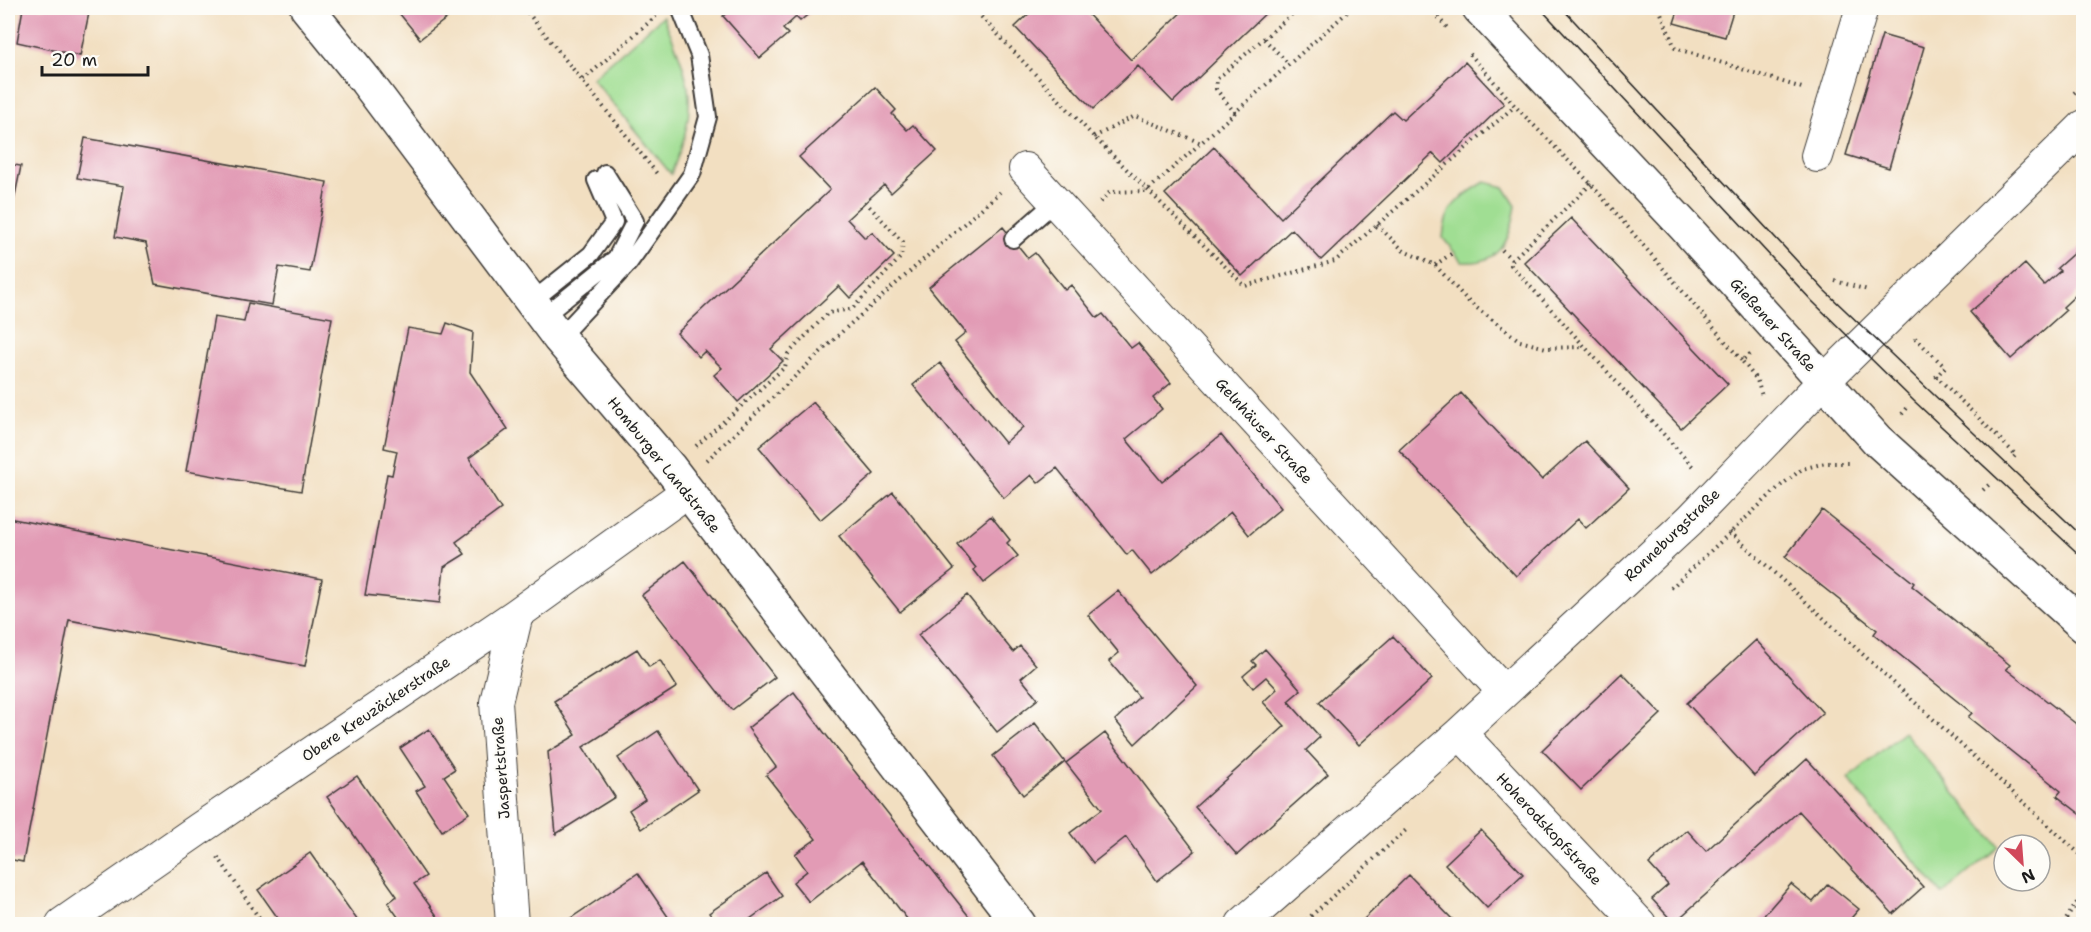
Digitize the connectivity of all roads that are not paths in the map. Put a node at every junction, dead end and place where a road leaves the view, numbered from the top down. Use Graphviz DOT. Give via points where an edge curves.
graph roads {
  1 [pos="307,8"];
  2 [pos="680,8"];
  3 [pos="1479,8"];
  4 [pos="1862,8"];
  5 [pos="2084,126"];
  6 [pos="1817,156"];
  7 [pos="1025,169"];
  8 [pos="600,176"];
  9 [pos="1065,213"];
  10 [pos="1013,239"];
  11 [pos="544,319"];
  12 [pos="1824,381"];
  13 [pos="680,481"];
  14 [pos="517,615"];
  15 [pos="2084,626"];
  16 [pos="1504,692"];
  17 [pos="1460,733"];
  18 [pos="62,924"];
  19 [pos="512,924"];
  20 [pos="1019,924"];
  21 [pos="1242,924"];
  22 [pos="1640,924"];
  1 -- 11 [label="street, Homburger Landstraße"];
  2 -- 11 [label="lane" via="699,55 708,117 692,174 629,262"];
  3 -- 12 [label="street, Gießener Straße"];
  4 -- 6 [label="street"];
  5 -- 12 [label="street, Ronneburgstraße"];
  7 -- 9 [label="street, Gelnhäuser Straße"];
  8 -- 11 [label="lane" via="635,221 616,258"];
  9 -- 10 [label="lane"];
  9 -- 16 [label="street, Gelnhäuser Straße"];
  11 -- 13 [label="street, Homburger Landstraße"];
  12 -- 15 [label="street, Gießener Straße" via="1877,440"];
  12 -- 16 [label="street, Ronneburgstraße" via="1690,520"];
  13 -- 14 [label="street, Obere Kreuzäckerstraße"];
  13 -- 20 [label="street, Homburger Landstraße"];
  14 -- 18 [label="street, Obere Kreuzäckerstraße"];
  14 -- 19 [label="street, Jaspertstraße" via="496,702"];
  16 -- 17 [label="street, Ronneburgstraße"];
  17 -- 21 [label="street, Ronneburgstraße"];
  17 -- 22 [label="street, Hoherodskopfstraße"];
}
